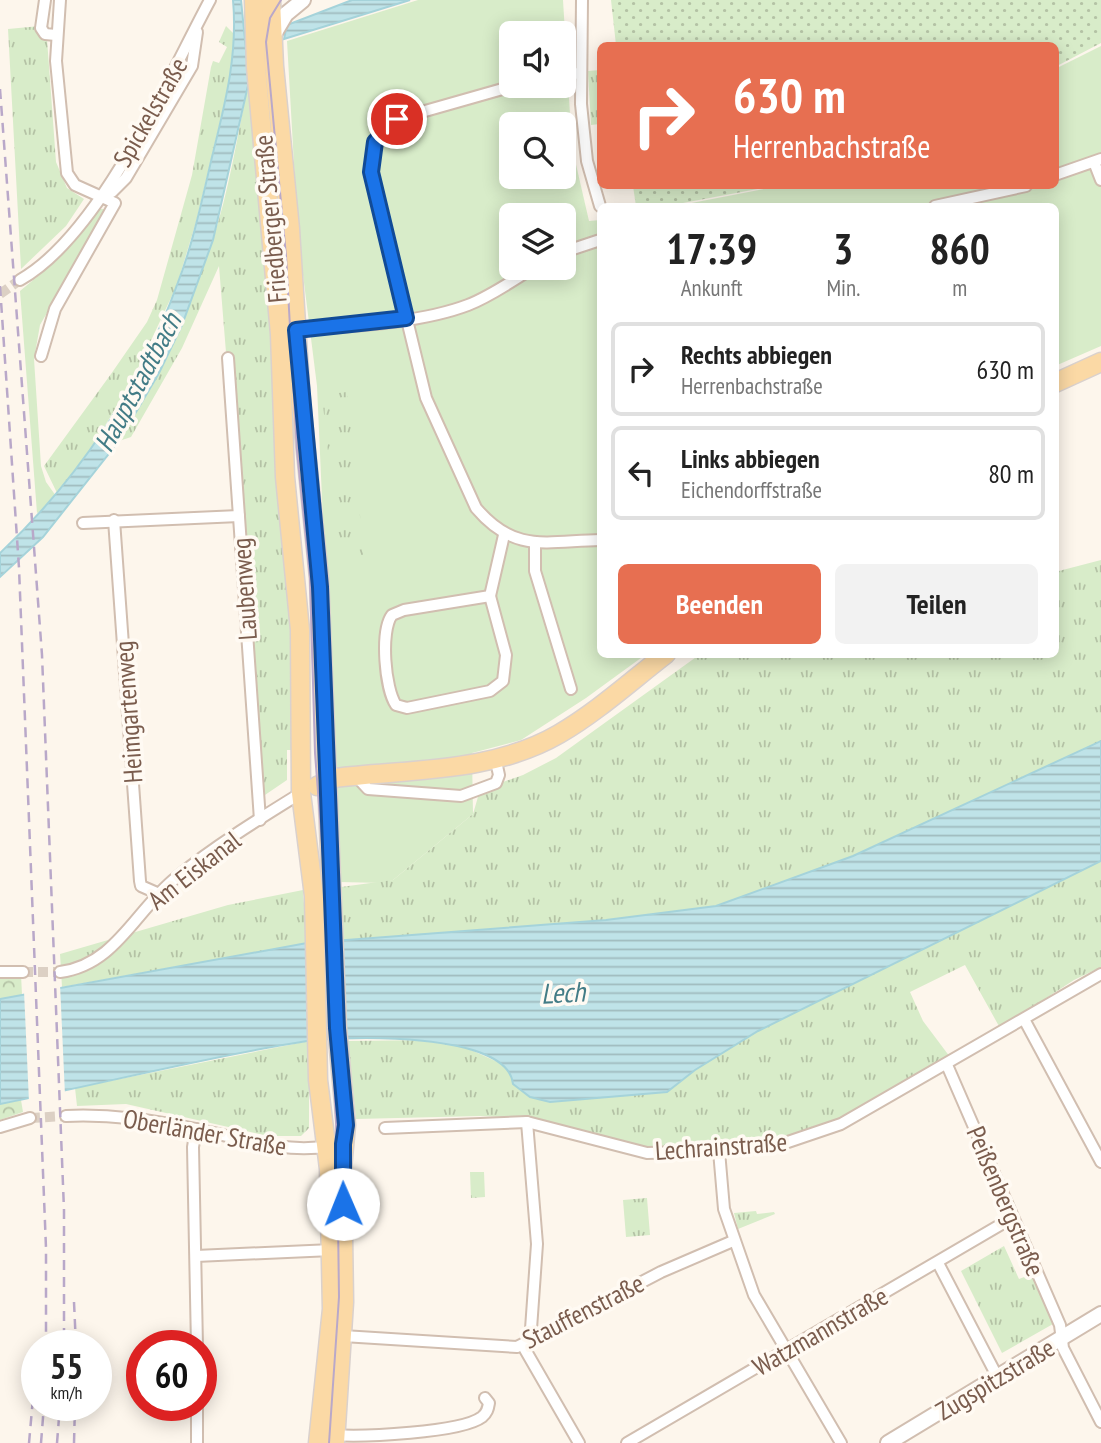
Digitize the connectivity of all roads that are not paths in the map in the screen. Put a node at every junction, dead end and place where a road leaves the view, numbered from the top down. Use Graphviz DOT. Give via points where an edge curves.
graph roads {
  1 [pos="45,0"];
  2 [pos="60,0"];
  3 [pos="254,0"];
  4 [pos="271,0"];
  5 [pos="303,0"];
  6 [pos="582,0"];
  7 [pos="207,1"];
  8 [pos="197,27"];
  9 [pos="275,27"];
  10 [pos="56,35"];
  11 [pos="579,73"];
  12 [pos="576,74"];
  13 [pos="499,90"];
  14 [pos="1097,161"];
  15 [pos="1059,174"];
  16 [pos="1101,180"];
  17 [pos="120,186"];
  18 [pos="1012,189"];
  19 [pos="101,197"];
  20 [pos="115,203"];
  21 [pos="599,203"];
  22 [pos="949,203"];
  23 [pos="597,241"];
  24 [pos="576,248"];
  25 [pos="20,280"];
  26 [pos="512,280"];
  27 [pos="406,318"];
  28 [pos="296,330"];
  29 [pos="41,356"];
  30 [pos="228,358"];
  31 [pos="1101,362"];
  32 [pos="1059,381"];
  33 [pos="239,516"];
  34 [pos="114,520"];
  35 [pos="83,523"];
  36 [pos="504,535"];
  37 [pos="597,540"];
  38 [pos="535,543"];
  39 [pos="490,596"];
  40 [pos="661,658"];
  41 [pos="571,689"];
  42 [pos="495,757"];
  43 [pos="360,781"];
  44 [pos="326,782"];
  45 [pos="301,793"];
  46 [pos="260,820"];
  47 [pos="157,893"];
  48 [pos="323,896"];
  49 [pos="0,972"];
  50 [pos="23,972"];
  51 [pos="60,972"];
  52 [pos="1101,974"];
  53 [pos="1024,1021"];
  54 [pos="947,1065"];
  55 [pos="66,1116"];
  56 [pos="30,1118"];
  57 [pos="527,1122"];
  58 [pos="0,1127"];
  59 [pos="386,1128"];
  60 [pos="196,1129"];
  61 [pos="343,1144"];
  62 [pos="324,1147"];
  63 [pos="719,1151"];
  64 [pos="1101,1162"];
  65 [pos="1013,1219"];
  66 [pos="733,1241"];
  67 [pos="332,1250"];
  68 [pos="196,1256"];
  69 [pos="937,1262"];
  70 [pos="1101,1314"];
  71 [pos="197,1330"];
  72 [pos="343,1336"];
  73 [pos="1062,1337"];
  74 [pos="525,1343"];
  75 [pos="785,1352"];
  76 [pos="998,1378"];
  77 [pos="485,1398"];
  78 [pos="197,1421"];
  79 [pos="1101,1422"];
  80 [pos="327,1439"];
  81 [pos="197,1443"];
  82 [pos="579,1443"];
  83 [pos="627,1443"];
  84 [pos="841,1443"];
  85 [pos="888,1443"];
  1 -- 10 [label="street" via="41,28 45,34"];
  2 -- 10 [label="street"];
  3 -- 45 [label="main road, Friedberger Straße" via="274,244 285,477 300,630"];
  4 -- 9 [label="main road, Friedberger Straße"];
  5 -- 9 [label="street"];
  6 -- 11 [label="street"];
  7 -- 8 [label="street, Spickelstraße"];
  8 -- 17 [label="street, Spickelstraße" via="192,66"];
  8 -- 19 [label="street, Spickelstraße"];
  9 -- 28 [label="main road, Friedberger Straße"];
  10 -- 19 [label="street" via="67,173 75,185"];
  11 -- 12 [label="street"];
  11 -- 21 [label="street" via="587,161"];
  13 -- 27 [label="street" via="397,119 375,142 371,172"];
  14 -- 15 [label="street"];
  14 -- 16 [label="street"];
  17 -- 19 [label="street, Spickelstraße"];
  17 -- 20 [label="street, Spickelstraße"];
  18 -- 22 [label="street"];
  19 -- 20 [label="street, Spickelstraße"];
  19 -- 25 [label="street, Spickelstraße" via="56,252"];
  20 -- 29 [label="street, Spickelstraße" via="55,309"];
  23 -- 24 [label="street"];
  26 -- 27 [label="street" via="467,305"];
  27 -- 28 [label="street"];
  27 -- 36 [label="street" via="426,398 456,470 476,508"];
  28 -- 44 [label="main road, Friedberger Straße" via="319,579"];
  30 -- 33 [label="street, Laubenweg"];
  31 -- 32 [label="main road"];
  33 -- 34 [label="street"];
  33 -- 46 [label="street, Laubenweg"];
  34 -- 35 [label="street"];
  34 -- 47 [label="street, Heimgartenweg" via="140,881 141,886"];
  36 -- 38 [label="street"];
  36 -- 39 [label="street"];
  37 -- 38 [label="street"];
  38 -- 41 [label="street" via="535,571"];
  39 -- 39 [label="street" via="392,615 386,625 386,660 396,705 407,708 490,691 503,681 506,655"];
  40 -- 42 [label="main road" via="558,734"];
  42 -- 43 [label="main road"];
  42 -- 43 [label="street" via="496,783 461,796"];
  43 -- 44 [label="main road"];
  44 -- 45 [label="main road"];
  44 -- 48 [label="main road, Friedberger Straße"];
  45 -- 46 [label="street, Am Eiskanal"];
  45 -- 48 [label="main road, Friedberger Straße"];
  46 -- 47 [label="street, Am Eiskanal"];
  47 -- 51 [label="street, Am Eiskanal" via="104,955 78,970"];
  48 -- 61 [label="main road, Friedberger Straße" via="344,1078"];
  48 -- 62 [label="main road, Friedberger Straße" via="318,1080"];
  49 -- 50 [label="street"];
  52 -- 53 [label="street, Lechrainstraße"];
  53 -- 54 [label="street, Lechrainstraße"];
  53 -- 64 [label="street"];
  54 -- 63 [label="street, Lechrainstraße" via="819,1134 779,1145"];
  54 -- 65 [label="street, Peißenbergstraße"];
  55 -- 60 [label="street, Oberländer Straße" via="122,1115"];
  56 -- 58 [label="street"];
  57 -- 59 [label="street, Lechrainstraße"];
  57 -- 63 [label="street, Lechrainstraße" via="630,1150"];
  57 -- 74 [label="street" via="537,1244 531,1329"];
  60 -- 62 [label="street, Oberländer Straße" via="258,1143"];
  60 -- 68 [label="street"];
  61 -- 62 [label="street, Oberländer Straße"];
  61 -- 72 [label="main road, Friedberger Straße"];
  62 -- 67 [label="main road, Friedberger Straße"];
  63 -- 66 [label="street" via="724,1209"];
  65 -- 69 [label="street, Watzmannstraße"];
  65 -- 73 [label="street, Peißenbergstraße"];
  66 -- 74 [label="street, Stauffenstraße" via="661,1272"];
  66 -- 75 [label="street" via="754,1296"];
  67 -- 68 [label="street"];
  67 -- 80 [label="main road, Friedberger Straße"];
  68 -- 71 [label="street"];
  69 -- 75 [label="street, Watzmannstraße"];
  69 -- 76 [label="street"];
  70 -- 73 [label="street, Zugspitzstraße"];
  72 -- 74 [label="street, Stauffenstraße"];
  72 -- 80 [label="main road, Friedberger Straße"];
  73 -- 76 [label="street, Zugspitzstraße"];
  73 -- 79 [label="street, Peißenbergstraße" via="1065,1353"];
  74 -- 82 [label="street"];
  75 -- 83 [label="street, Watzmannstraße"];
  75 -- 84 [label="street"];
  76 -- 85 [label="street, Zugspitzstraße"];
  77 -- 80 [label="street" via="488,1411 463,1425"];
  78 -- 81 [label="street"];
}
